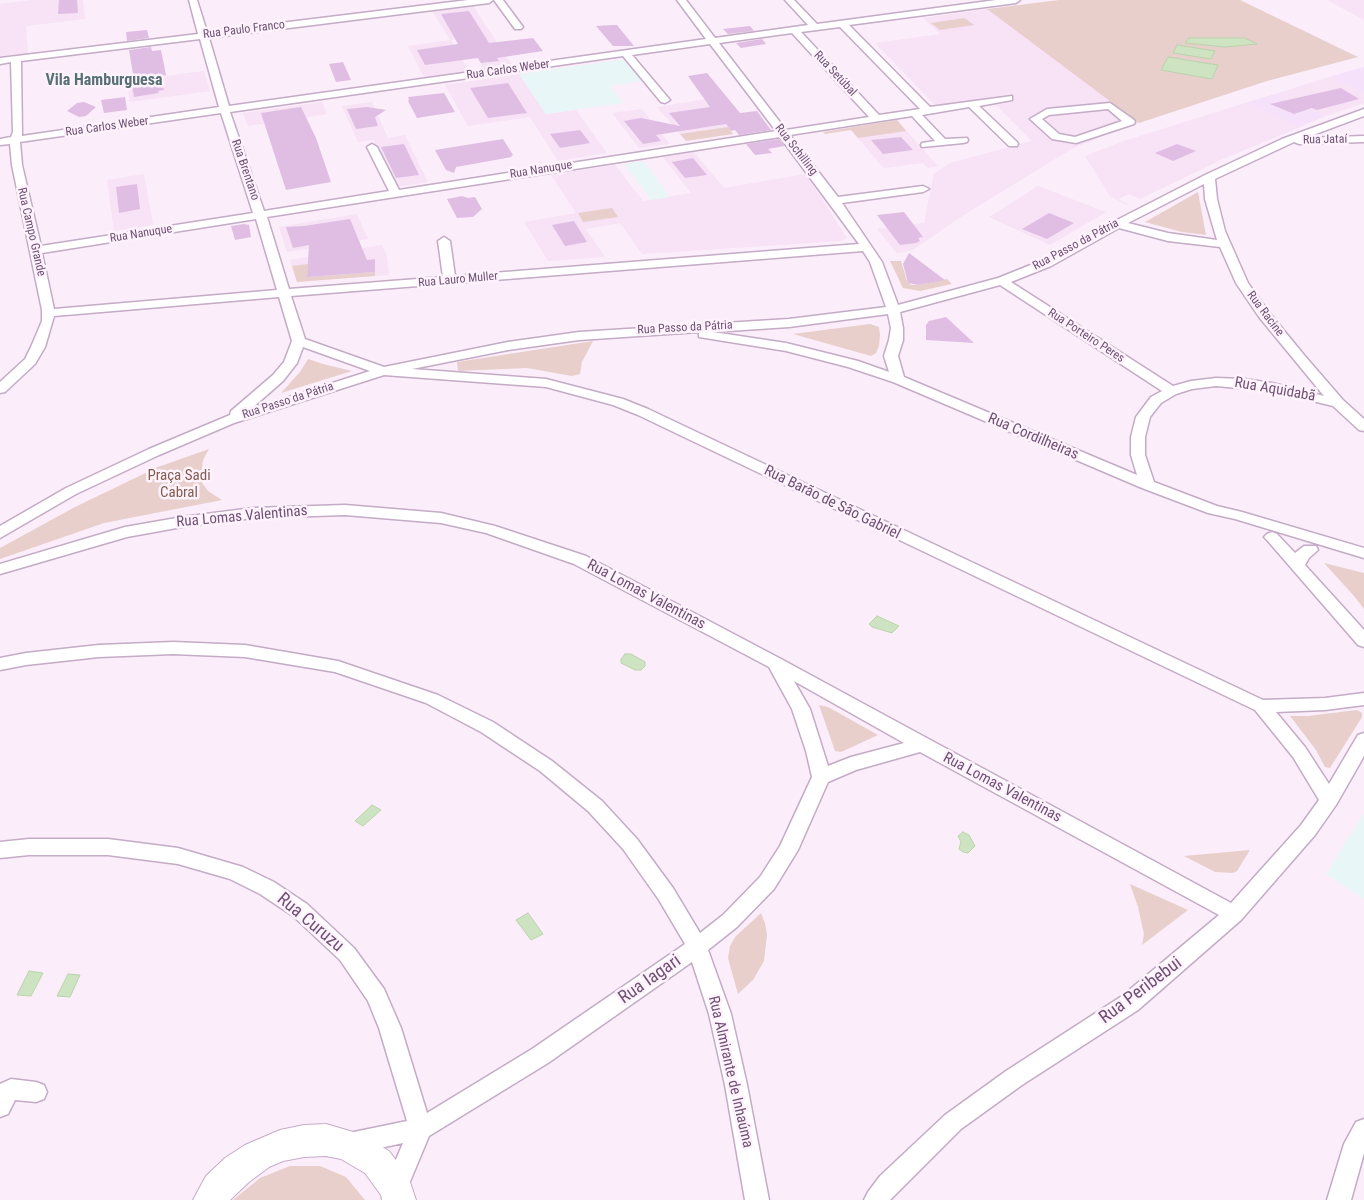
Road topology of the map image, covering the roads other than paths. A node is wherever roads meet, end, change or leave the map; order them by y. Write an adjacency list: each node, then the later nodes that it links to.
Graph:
1 (193, 0): 13 (street, Rua Brentano)
2 (489, 0): 13 (street, Rua Paulo Franco)
3 (498, 0): 10 (street)
4 (681, 0): 14 (street, Rua Schilling)
5 (789, 0): 11 (street)
6 (930, 0): 8 (street)
7 (1016, 0): 8 (street, Rua Carlos Weber)
8 (944, 5): 9 (street, Rua Carlos Weber)
9 (842, 24): 11 (street, Rua Carlos Weber); 21 (street)
10 (518, 27)
11 (815, 27): 12 (street, Rua Carlos Weber)
12 (794, 30): 14 (street, Rua Carlos Weber); 26 (street, Rua Setúbal)
13 (204, 36): 16 (street, Rua Paulo Franco); 23 (street, Rua Brentano)
14 (713, 41): 15 (street, Rua Carlos Weber); 27 (street, Rua Schilling)
15 (626, 54): 19 (street); 23 (street, Rua Carlos Weber)
16 (16, 59): 17 (street, Rua Paulo Franco); 29 (street, Rua Campo Grande)
17 (0, 61)
18 (1008, 98): 20 (street, Rua Nanuque)
19 (665, 100)
20 (972, 104): 21 (street, Rua Nanuque); 34 (street)
21 (926, 110): 24 (street, Rua Nanuque)
22 (1060, 110): 22 (street)
23 (225, 111): 29 (street, Rua Carlos Weber); 41 (street, Rua Brentano)
24 (914, 112): 26 (street, Rua Nanuque); 33 (street)
25 (1364, 112): 31 (street, Rua Passo da Pátria)
26 (876, 118): 27 (street, Rua Nanuque)
27 (783, 132): 39 (street, Rua Nanuque); 40 (street, Rua Schilling)
28 (1364, 139): 31 (street, Rua Jataí)
29 (14, 140): 32 (street, Rua Carlos Weber); 46 (street, Rua Campo Grande)
30 (963, 140): 33 (street)
31 (1286, 141): 37 (street, Rua Passo da Pátria)
32 (0, 142)
33 (943, 143): 35 (street)
34 (1013, 144)
35 (926, 145)
36 (372, 147): 39 (street)
37 (1209, 177): 42 (street, Rua Passo da Pátria); 44 (street, Rua Racine)
38 (923, 189): 40 (street)
39 (395, 193): 41 (street, Rua Nanuque)
40 (836, 201): 45 (street, Rua Schilling)
41 (260, 215): 46 (street, Rua Nanuque); 49 (street, Rua Brentano)
42 (1117, 224): 44 (street); 48 (street, Rua Passo da Pátria)
43 (444, 241): 47 (street)
44 (1224, 244): 62 (street, Rua Racine)
45 (867, 247): 47 (street, Rua Lauro Muller); 50 (street, Rua Schilling)
46 (36, 250): 51 (street, Rua Campo Grande)
47 (450, 280): 49 (street, Rua Lauro Muller)
48 (1002, 281): 50 (street, Rua Passo da Pátria); 61 (street, Rua Porteiro Peres)
49 (284, 292): 51 (street, Rua Lauro Muller); 54 (street, Rua Brentano)
50 (893, 310): 52 (street, Rua Passo da Pátria); 56 (street)
51 (48, 314): 60 (street, Rua Campo Grande)
52 (789, 323): 53 (street, Rua Passo da Pátria); 55 (street)
53 (669, 329): 55 (street, Rua Cordilheiras); 58 (street, Rua Passo da Pátria)
54 (299, 341): 58 (street); 63 (street)
55 (786, 347): 57 (street, Rua Cordilheiras)
56 (891, 356): 57 (street, Rua Cordilheiras); 59 (street)
57 (853, 364): 59 (street, Rua Cordilheiras)
58 (383, 371): 63 (street, Rua Passo da Pátria); 78 (street, Rua Barão de São Gabriel)
59 (898, 379): 65 (street, Rua Cordilheiras)
60 (0, 389)
61 (1171, 391): 62 (street, Rua Aquidabã); 65 (street, Rua Aquidabã)
62 (1338, 403): 64 (street, Rua Racine)
63 (229, 420): 67 (street, Rua Passo da Pátria)
64 (1364, 427)
65 (1147, 485): 66 (street, Rua Cordilheiras)
66 (1213, 510): 68 (street, Rua Cordilheiras); 70 (street, Rua Cordilheiras)
67 (0, 533)
68 (1272, 537): 69 (street, Rua Cordilheiras); 71 (street, Rua Cordilheiras)
69 (1310, 550): 71 (street); 72 (street, Rua Cordilheiras)
70 (1364, 553)
71 (1298, 564): 74 (street, Rua Cordilheiras)
72 (1364, 564)
73 (0, 569): 75 (street, Rua Lomas Valentinas)
74 (1364, 641)
75 (775, 663): 80 (street, Rua Lomas Valentinas); 81 (street)
76 (0, 664): 85 (street, Rua Almirante de Inhaúma)
77 (1364, 699): 78 (street, Rua Barão de São Gabriel)
78 (1261, 706): 82 (street, Rua Barão de São Gabriel)
79 (1364, 740): 82 (street, Rua Peribebui)
80 (922, 745): 81 (street); 84 (street, Rua Lomas Valentinas)
81 (821, 777): 85 (street, Rua Iagari)
82 (1329, 800): 84 (street, Rua Peribebui)
83 (0, 850): 88 (street, Rua Curuzu)
84 (1234, 914): 94 (street, Rua Peribebui)
85 (697, 947): 88 (street, Rua Iagari); 93 (street, Rua Almirante de Inhaúma)
86 (36, 1092): 87 (street)
87 (0, 1107)
88 (421, 1129): 90 (street, Rua Iagari); 91 (street)
89 (1364, 1130): 95 (street)
90 (348, 1145): 91 (main road); 92 (main road)
91 (398, 1194)
92 (210, 1200)
93 (757, 1200)
94 (876, 1200)
95 (1339, 1200)

